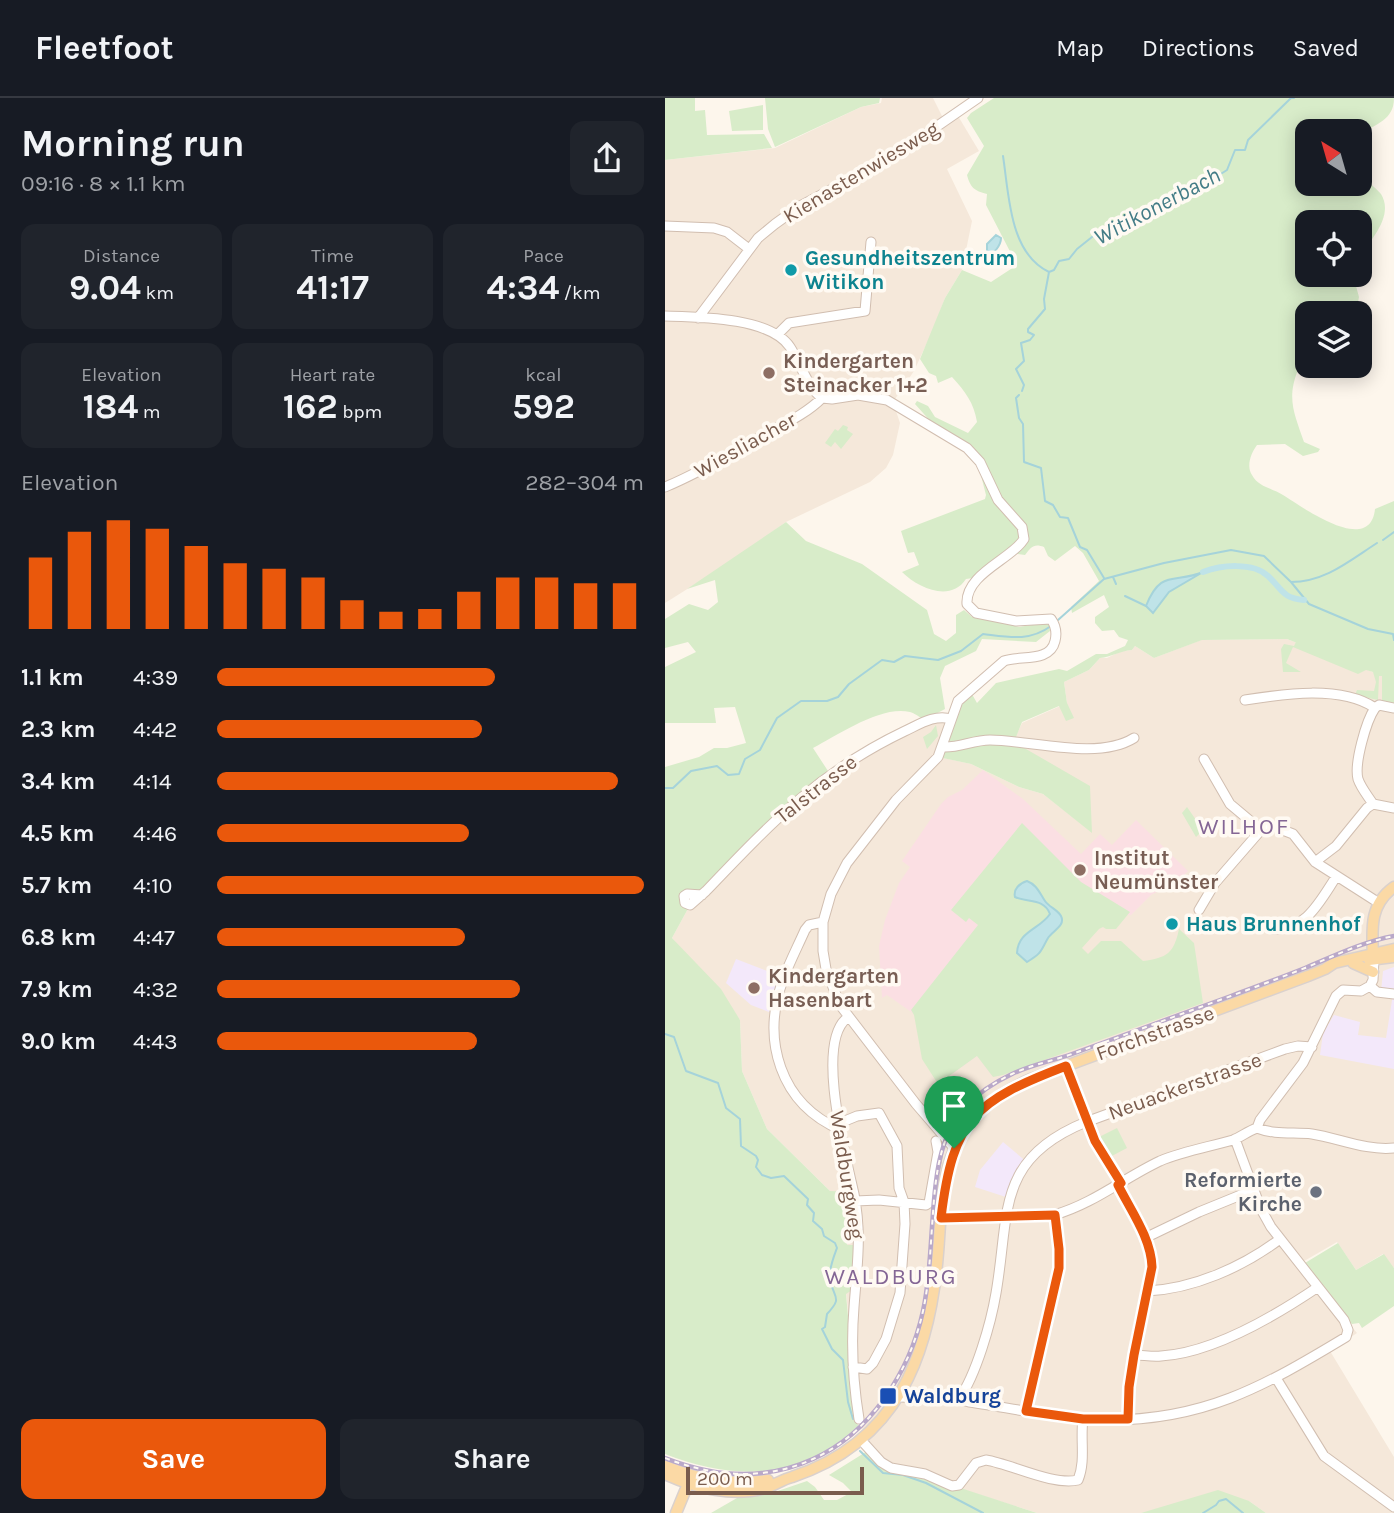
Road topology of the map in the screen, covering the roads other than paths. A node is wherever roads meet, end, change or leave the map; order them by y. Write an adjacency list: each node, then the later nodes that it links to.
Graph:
1 (978, 98): 4 (street, Kienastenwiesweg)
2 (665, 226): 4 (street)
3 (871, 242): 7 (street)
4 (749, 249): 6 (street, Kienastenwiesweg)
5 (665, 316): 6 (street)
6 (698, 318): 7 (street)
7 (778, 334): 8 (street)
8 (822, 398): 9 (street, Wiesliacher); 13 (street)
9 (665, 487)
10 (1245, 700): 11 (street)
11 (1375, 708): 12 (street); 17 (street)
12 (1394, 708)
13 (951, 719): 15 (street); 23 (street, Talstrasse)
14 (1134, 738): 15 (street)
15 (943, 747): 26 (street)
16 (1204, 759): 19 (street)
17 (1373, 804): 18 (street); 20 (street)
18 (1394, 808)
19 (1261, 830): 20 (street); 25 (street)
20 (1315, 862): 21 (street)
21 (1336, 877): 24 (street); 27 (street)
22 (1394, 887): 24 (main road)
23 (702, 895)
24 (1379, 902): 29 (main road)
25 (1199, 910)
26 (823, 922): 36 (street); 40 (street)
27 (1273, 929)
28 (1394, 949): 29 (main road, Forchstrasse)
29 (1373, 956): 30 (main road, Forchstrasse); 31 (main road, Forchstrasse); 32 (main road, Forchstrasse); 33 (street)
30 (1394, 957)
31 (1353, 963): 32 (main road, Forchstrasse); 33 (main road)
32 (1325, 969): 38 (main road, Forchstrasse)
33 (1373, 972): 34 (street)
34 (1370, 986): 35 (street); 37 (street)
35 (1394, 994)
36 (848, 1018): 40 (street, Waldburgweg); 44 (street)
37 (1312, 1047): 39 (street, Neuackerstrasse); 41 (street)
38 (1066, 1066): 39 (street); 44 (main road, Forchstrasse)
39 (1086, 1122): 46 (street); 52 (street, Neuackerstrasse)
40 (840, 1127): 48 (street, Waldburgweg); 49 (street)
41 (1257, 1128): 42 (street); 45 (street)
42 (1235, 1139): 46 (street); 47 (street)
43 (936, 1141): 49 (street)
44 (954, 1148): 51 (main road, Forchstrasse)
45 (1392, 1151)
46 (1119, 1184): 50 (street); 53 (street)
47 (1253, 1190): 53 (street); 54 (street)
48 (855, 1201): 49 (street); 58 (street, Waldburgweg)
49 (904, 1202): 58 (street)
50 (1055, 1215): 52 (street); 62 (street)
51 (941, 1218): 52 (street); 60 (main road, Forchstrasse)
52 (1005, 1218): 61 (street, Neuackerstrasse)
53 (1145, 1238): 56 (street)
54 (1280, 1239): 55 (street); 56 (street)
55 (1318, 1287): 57 (street); 59 (street)
56 (1147, 1291): 57 (street)
57 (1134, 1355): 65 (street)
58 (853, 1367): 63 (street, Waldburgweg)
59 (1276, 1378): 65 (street); 70 (street)
60 (899, 1397): 61 (street); 66 (main road, Forchstrasse)
61 (958, 1399): 62 (street)
62 (1026, 1411): 64 (street)
63 (859, 1419)
64 (1083, 1419): 65 (street); 66 (street)
65 (1128, 1419)
66 (860, 1440): 69 (main road, Forchstrasse)
67 (665, 1466): 69 (main road, Forchstrasse)
68 (665, 1474): 69 (main road, Forchstrasse)
69 (690, 1480): 71 (main road)
70 (1394, 1507)
71 (676, 1513)

